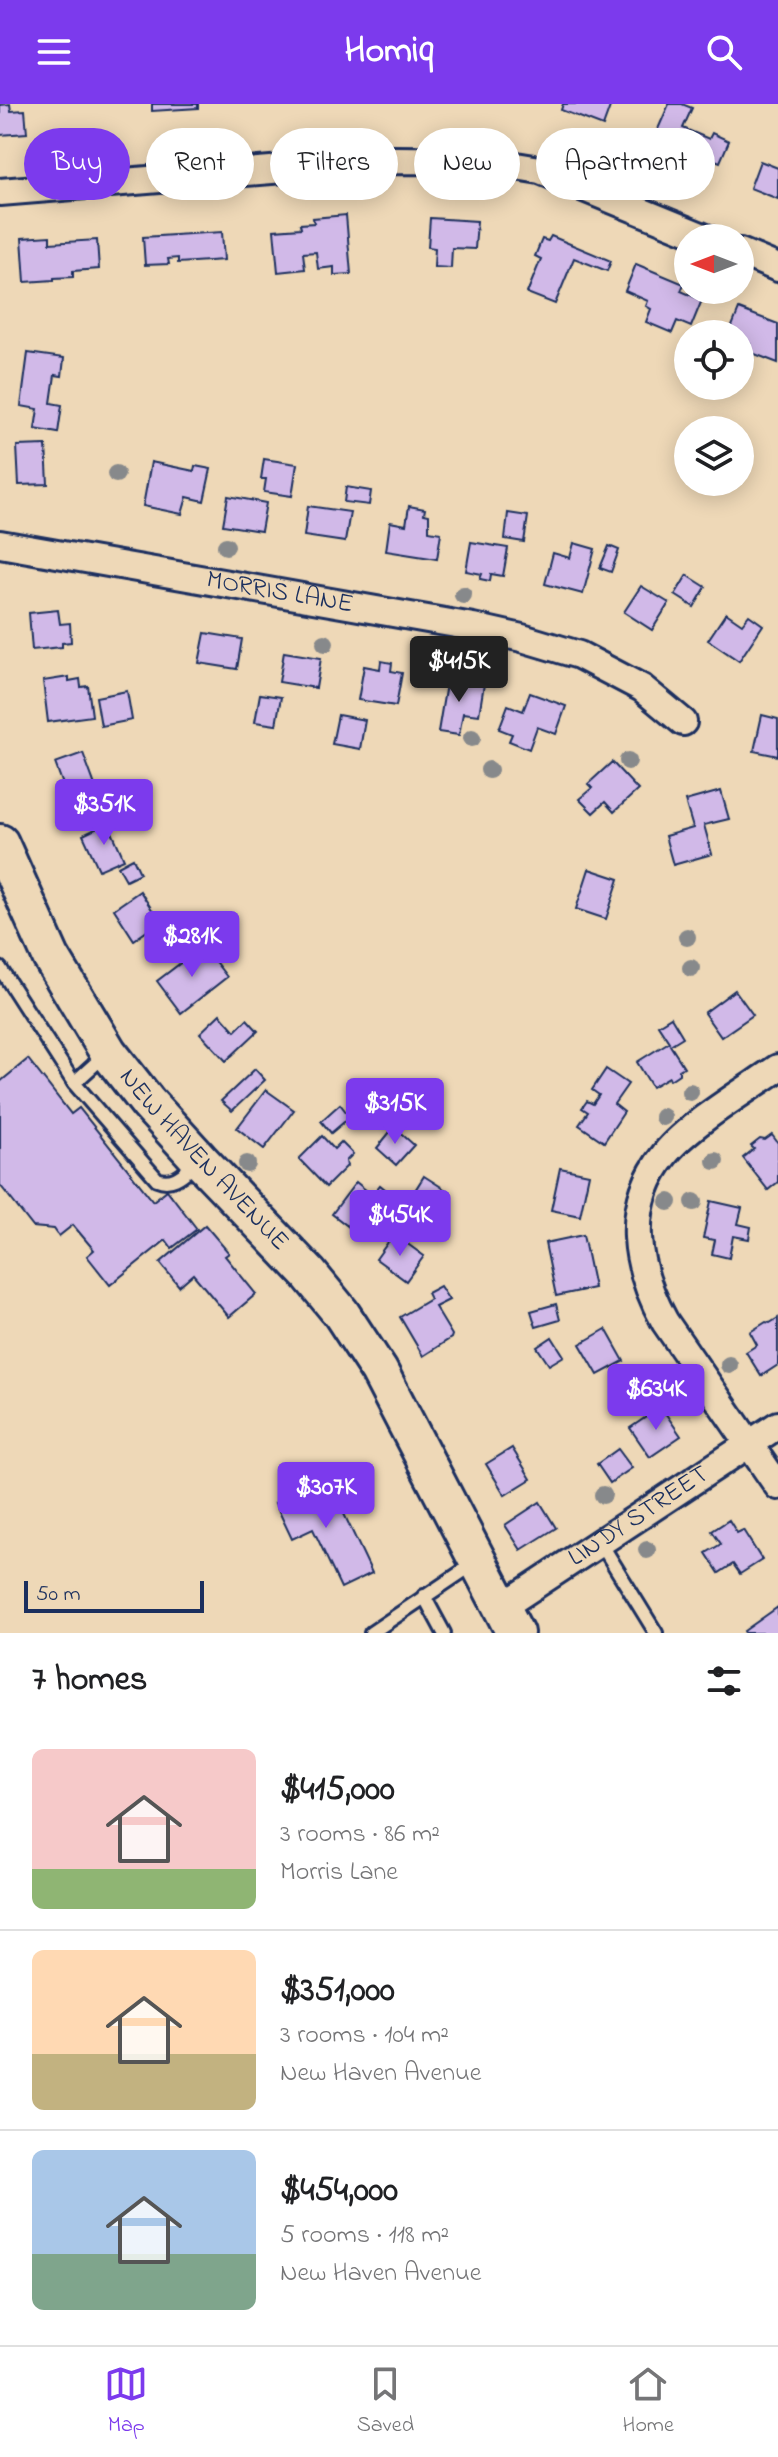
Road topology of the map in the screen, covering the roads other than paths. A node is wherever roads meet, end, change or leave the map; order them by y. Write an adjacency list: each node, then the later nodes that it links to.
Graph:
1 (0, 192): 2 (street)
2 (674, 225)
3 (754, 258): 4 (street)
4 (778, 268)
5 (0, 544): 6 (street, MORRIS LANE)
6 (683, 722)
7 (2, 857): 9 (main road, NEW HAVEN AVENUE)
8 (0, 968): 11 (lane)
9 (108, 1052): 11 (lane); 12 (main road, NEW HAVEN AVENUE)
10 (778, 1068): 14 (street)
11 (74, 1083): 12 (lane)
12 (200, 1160): 17 (main road, NEW HAVEN AVENUE)
13 (778, 1425): 14 (street, LINDY STREET)
14 (749, 1444): 15 (street); 16 (street, LINDY STREET)
15 (778, 1486)
16 (600, 1542): 19 (street, LINDY STREET); 22 (lane)
17 (478, 1561): 18 (lane); 19 (main road, NEW HAVEN AVENUE)
18 (424, 1596): 20 (lane); 21 (lane)
19 (508, 1620)
20 (371, 1632)
21 (444, 1633)
22 (656, 1633)

